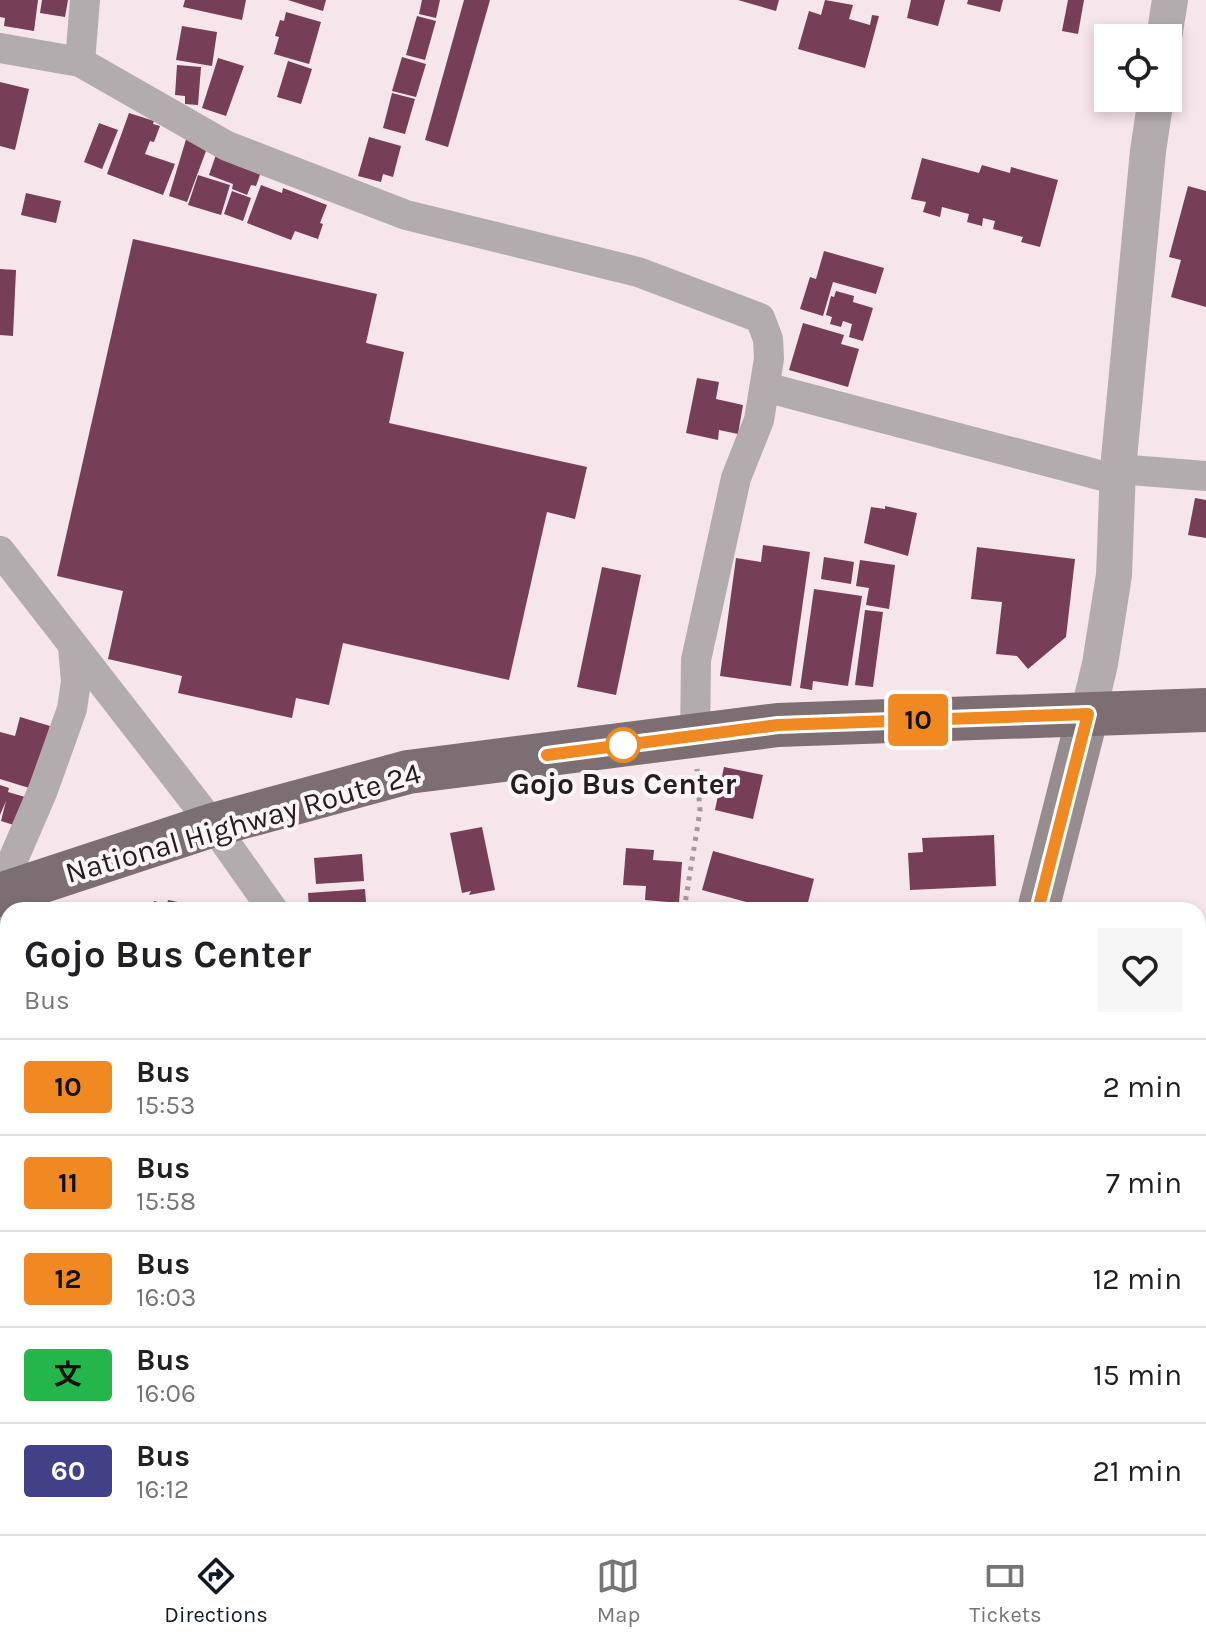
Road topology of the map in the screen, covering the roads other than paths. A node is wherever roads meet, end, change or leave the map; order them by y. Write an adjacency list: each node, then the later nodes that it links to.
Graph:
1 (85, 0): 5 (street)
2 (1170, 0): 3 (street)
3 (1166, 24)
4 (0, 48): 5 (street)
5 (80, 62): 7 (street)
6 (1154, 112): 8 (street)
7 (765, 387): 8 (street); 14 (street)
8 (1118, 474): 9 (street); 13 (street)
9 (1206, 476)
10 (0, 551): 11 (street)
11 (73, 646): 15 (street); 16 (street)
12 (1206, 710): 13 (highway, National Highway Route 24)
13 (1088, 714): 14 (highway, National Highway Route 24); 18 (main road)
14 (695, 736): 15 (highway, National Highway Route 24)
15 (213, 825): 16 (highway, National Highway Route 24); 17 (street)
16 (0, 892)
17 (267, 902)
18 (1040, 902)

